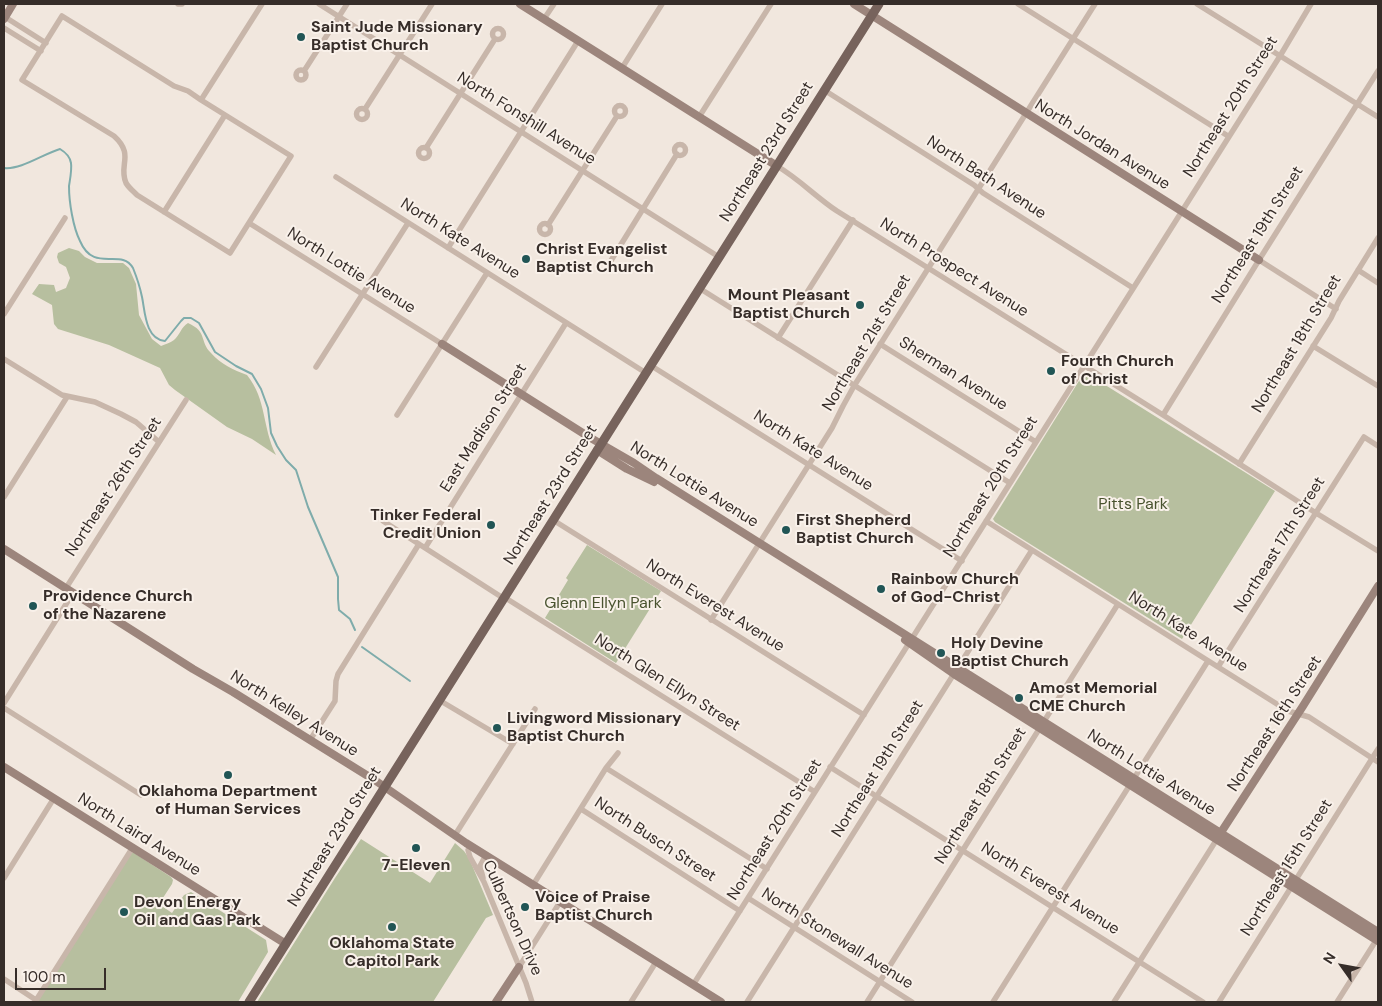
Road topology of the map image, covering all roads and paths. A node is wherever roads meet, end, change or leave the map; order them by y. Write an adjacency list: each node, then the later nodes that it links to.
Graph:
1 (13, 4): 20 (street)
2 (178, 4): 3 (street)
3 (182, 4)
4 (262, 4): 35 (street)
5 (318, 4): 19 (street, North Fonshill Avenue)
6 (347, 4): 19 (street)
7 (432, 4): 28 (street)
8 (520, 4): 21 (street, North Prospect Avenue)
9 (554, 4): 21 (street)
10 (662, 4): 30 (street)
11 (771, 4): 41 (street)
12 (854, 4): 18 (street, North Jordan Avenue)
13 (879, 4): 18 (main road, Northeast 23rd Street)
14 (1018, 4): 24 (street)
15 (1096, 4): 24 (street, Northeast 21st Street)
16 (1197, 4): 29 (street)
17 (1311, 4): 29 (street, Northeast 20th Street)
18 (872, 15): 33 (main road, Northeast 23rd Street); 38 (street, North Jordan Avenue)
19 (339, 16): 28 (street, North Fonshill Avenue); 31 (street)
20 (4, 18): 26 (street)
21 (544, 19): 25 (street, North Prospect Avenue)
22 (4, 28): 27 (street)
23 (495, 39): 34 (street)
24 (1073, 39): 38 (street, Northeast 21st Street); 44 (street)
25 (578, 41): 30 (street, North Prospect Avenue); 43 (street)
26 (46, 43): 27 (street); 35 (street)
27 (41, 51): 53 (street)
28 (400, 55): 34 (street, North Fonshill Avenue); 37 (street)
29 (1280, 56): 36 (street); 44 (street, Northeast 20th Street)
30 (622, 68): 41 (street, North Prospect Avenue)
31 (304, 71)
32 (1378, 71): 36 (street, Northeast 19th Street)
33 (824, 90): 47 (main road, Northeast 23rd Street); 50 (street, North Bath Avenue)
34 (461, 94): 43 (street, North Fonshill Avenue); 45 (street)
35 (201, 100): 39 (street)
36 (1357, 104): 42 (street); 62 (street, Northeast 19th Street)
37 (365, 110)
38 (1026, 113): 50 (street, Northeast 21st Street); 52 (street, North Jordan Avenue)
39 (225, 115): 53 (street); 57 (street)
40 (617, 116): 48 (street)
41 (699, 117): 47 (street, North Prospect Avenue)
42 (1378, 117)
43 (522, 132): 48 (street, North Fonshill Avenue); 60 (street)
44 (1228, 136): 52 (street, Northeast 20th Street)
45 (426, 148)
46 (677, 154): 51 (street)
47 (777, 166): 55 (street, North Prospect Avenue); 61 (main road, Northeast 23rd Street)
48 (582, 170): 51 (street, North Fonshill Avenue); 58 (street)
49 (336, 177): 56 (street, North Kate Avenue)
50 (979, 189): 64 (street, Northeast 21st Street); 69 (street, North Bath Avenue)
51 (644, 209): 61 (street, North Fonshill Avenue); 63 (street)
52 (1181, 211): 62 (street, North Jordan Avenue); 69 (street, Northeast 20th Street)
53 (164, 212): 57 (street)
54 (65, 218): 72 (street)
55 (853, 220): 64 (street, North Prospect Avenue); 74 (street)
56 (408, 223): 60 (street, North Kate Avenue); 70 (street)
57 (249, 224): 70 (street, North Lottie Avenue)
58 (548, 225)
59 (1378, 238): 65 (street, Northeast 18th Street)
60 (448, 248): 66 (street, North Kate Avenue)
61 (720, 257): 68 (main road, Northeast 23rd Street)
62 (1258, 260): 71 (street, North Jordan Avenue); 88 (street, Northeast 19th Street)
63 (607, 267)
64 (929, 268): 76 (street, Northeast 21st Street); 79 (street, North Prospect Avenue)
65 (1358, 270): 67 (street); 71 (street, Northeast 18th Street)
66 (487, 273): 73 (street, North Kate Avenue); 75 (street)
67 (1378, 283)
68 (699, 288): 74 (street); 81 (main road, Northeast 23rd Street)
69 (1133, 288): 79 (street, Northeast 20th Street)
70 (362, 294): 75 (street, North Lottie Avenue); 80 (street)
71 (1336, 309): 77 (street, Northeast 18th Street)
72 (4, 314)
73 (566, 323): 81 (street, North Kate Avenue); 84 (street, East Madison Street)
74 (778, 338): 82 (street)
75 (442, 344): 84 (street, North Lottie Avenue); 87 (street)
76 (880, 344): 82 (street, Northeast 21st Street); 90 (street, Sherman Avenue)
77 (1313, 346): 83 (street); 93 (street, Northeast 18th Street)
78 (4, 359): 85 (street)
79 (1084, 366): 88 (street, North Prospect Avenue); 90 (street, Northeast 20th Street)
80 (316, 367)
81 (648, 369): 92 (main road, Northeast 23rd Street); 94 (street, North Kate Avenue)
82 (854, 386): 94 (street, Northeast 21st Street); 95 (street)
83 (1378, 386)
84 (521, 395): 92 (street, North Lottie Avenue); 102 (street, East Madison Street)
85 (67, 397): 89 (street); 96 (street)
86 (186, 400): 89 (street, Northeast 26th Street)
87 (397, 415)
88 (1163, 415): 93 (street, North Prospect Avenue)
89 (159, 442): 108 (street, Northeast 26th Street)
90 (1036, 442): 95 (street, Northeast 20th Street)
91 (1378, 446): 97 (street, Northeast 17th Street)
92 (599, 447): 98 (main road, Northeast 23rd Street); 101 (street, North Lottie Avenue)
93 (1239, 464): 97 (street, North Prospect Avenue)
94 (809, 465): 101 (street, Northeast 21st Street); 106 (street, North Kate Avenue)
95 (1010, 483): 100 (street, Northeast 20th Street)
96 (4, 497)
97 (1316, 513): 105 (street, North Prospect Avenue); 114 (street, Northeast 17th Street)
98 (553, 520): 109 (main road, Northeast 23rd Street); 111 (street, North Everest Avenue)
99 (383, 521): 102 (street, North Glen Ellyn Street)
100 (986, 521): 104 (street, North Kate Avenue); 106 (street, Northeast 20th Street)
101 (758, 545): 111 (street, Northeast 21st Street); 112 (street, North Lottie Avenue)
102 (422, 546): 109 (street, North Glen Ellyn Street); 123 (street, East Madison Street)
103 (4, 549): 108 (street, North Kelley Avenue)
104 (1032, 550): 110 (street, North Kate Avenue); 115 (street, Northeast 19th Street)
105 (1378, 551)
106 (962, 560): 112 (street, Northeast 20th Street)
107 (1377, 590): 120 (street, Northeast 16th Street)
108 (69, 591): 117 (street, Northeast 26th Street); 123 (street, North Kelley Avenue)
109 (504, 598): 116 (main road, Northeast 23rd Street); 133 (street, North Glen Ellyn Street)
110 (1118, 604): 113 (street, North Kate Avenue); 122 (street, Northeast 18th Street)
111 (711, 620): 121 (street, North Everest Avenue)
112 (911, 641): 115 (street, North Lottie Avenue); 121 (street, Northeast 20th Street)
113 (1208, 661): 114 (street, North Kate Avenue); 131 (street)
114 (1218, 667): 120 (street, North Kate Avenue)
115 (956, 671): 122 (street, North Lottie Avenue); 135 (street, Northeast 19th Street)
116 (439, 700): 124 (street); 132 (main road, Northeast 23rd Street)
117 (4, 703)
118 (4, 708): 134 (street)
119 (535, 709): 124 (street)
120 (1298, 714): 127 (street, North Kate Avenue); 139 (street, Northeast 16th Street)
121 (864, 715): 129 (street, Northeast 20th Street)
122 (1042, 725): 131 (street, North Lottie Avenue); 142 (street, Northeast 18th Street)
123 (310, 740): 132 (street, North Kelley Avenue)
124 (513, 744): 138 (street)
125 (1378, 749): 127 (street, Northeast 15th Street)
126 (618, 754): 130 (street)
127 (1375, 760): 147 (street, Northeast 15th Street)
128 (4, 767): 136 (street, North Laird Avenue)
129 (830, 767): 133 (street, Northeast 20th Street); 135 (street, North Everest Avenue)
130 (606, 768): 137 (street); 144 (street, North Stonewall Avenue)
131 (1132, 782): 139 (street, North Lottie Avenue); 151 (street)
132 (384, 787): 138 (street, North Kelley Avenue); 155 (main road, Northeast 23rd Street)
133 (815, 792): 144 (street, Northeast 20th Street)
134 (141, 795)
135 (877, 797): 142 (street, North Everest Avenue); 153 (street, Northeast 19th Street)
136 (54, 798): 141 (street, North Laird Avenue); 145 (street)
137 (581, 809): 148 (street); 152 (street, North Busch Street)
138 (455, 835): 140 (street, North Kelley Avenue)
139 (1219, 836): 147 (street, North Lottie Avenue); 157 (street, Northeast 16th Street)
140 (471, 846): 143 (street, North Kelley Avenue); 146 (street, Culbertson Drive)
141 (133, 847): 155 (street, North Laird Avenue); 162 (street)
142 (962, 850): 151 (street, North Everest Avenue); 160 (street, Northeast 18th Street)
143 (486, 855): 146 (street); 148 (street, North Kelley Avenue)
144 (766, 869): 149 (street, Northeast 20th Street)
145 (4, 878)
146 (484, 882): 158 (street, Culbertson Drive)
147 (1294, 884): 154 (street, North Lottie Avenue); 174 (street, Northeast 15th Street)
148 (533, 885): 150 (street, North Kelley Avenue)
149 (748, 898): 152 (street, Northeast 20th Street); 153 (street, North Stonewall Avenue)
150 (560, 902): 156 (street, North Kelley Avenue); 158 (street)
151 (1053, 908): 157 (street, North Everest Avenue); 171 (street)
152 (740, 910): 161 (street, Northeast 20th Street)
153 (794, 929): 160 (street, North Stonewall Avenue); 168 (street, Northeast 19th Street)
154 (1378, 937): 175 (street)
155 (286, 944): 163 (main road, Northeast 23rd Street)
156 (656, 962): 161 (street, North Kelley Avenue); 166 (street)
157 (1140, 962): 172 (street, Northeast 16th Street); 173 (street, North Everest Avenue)
158 (518, 967): 164 (street); 165 (street, Culbertson Drive)
159 (4, 980): 162 (street)
160 (880, 982): 169 (street, Northeast 18th Street); 170 (street, North Stonewall Avenue)
161 (693, 985): 167 (street, North Kelley Avenue)
162 (35, 1001)
163 (249, 1002)
164 (496, 1002)
165 (532, 1002)
166 (631, 1002)
167 (721, 1002)
168 (748, 1002)
169 (867, 1002)
170 (912, 1002)
171 (993, 1002)
172 (1114, 1002)
173 (1203, 1002)
174 (1219, 1002)
175 (1337, 1002)

